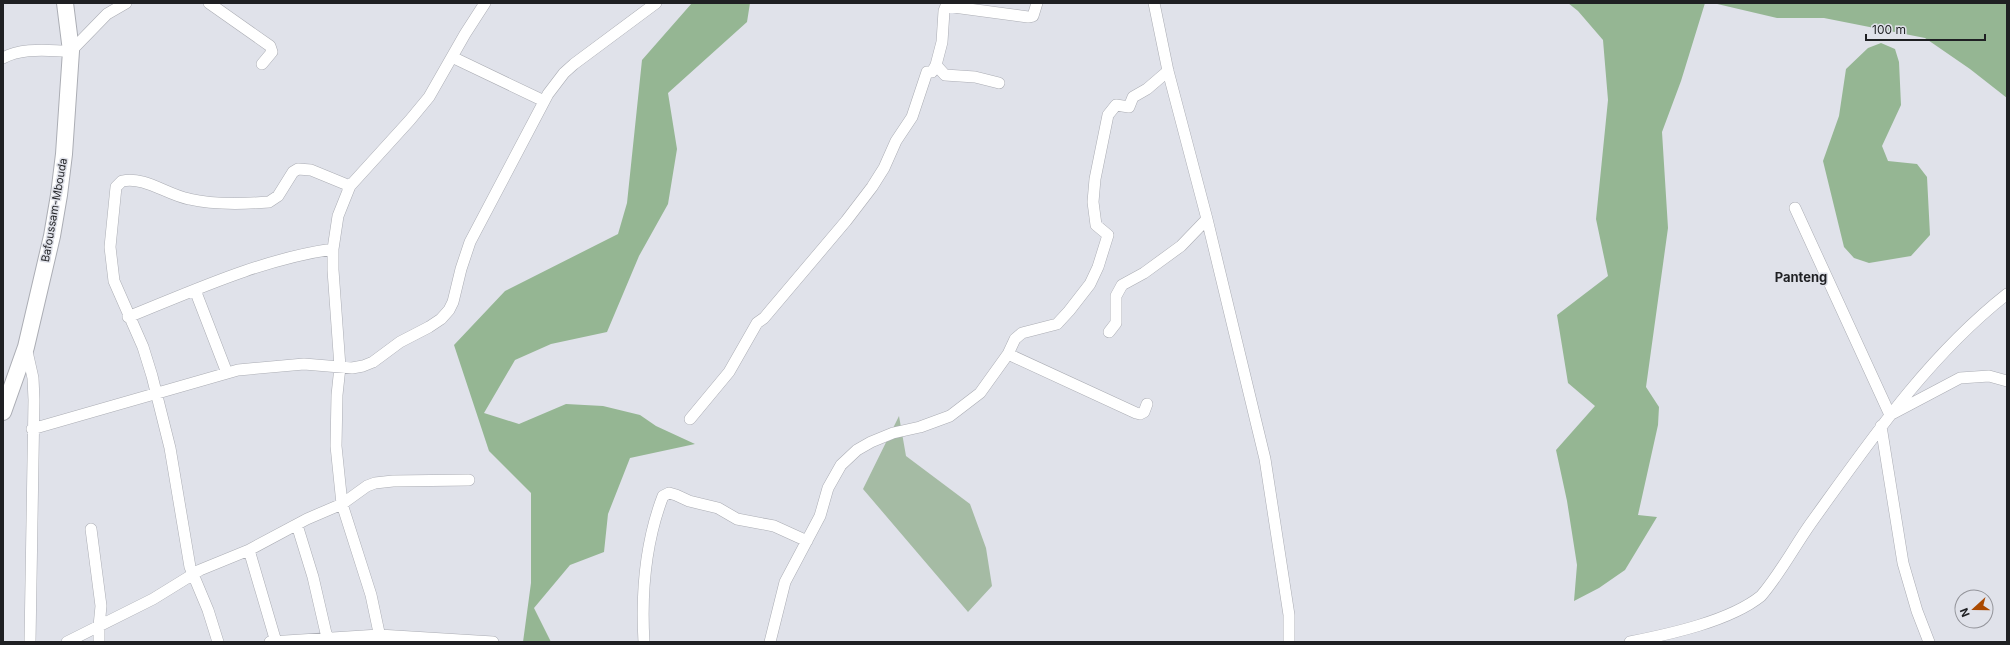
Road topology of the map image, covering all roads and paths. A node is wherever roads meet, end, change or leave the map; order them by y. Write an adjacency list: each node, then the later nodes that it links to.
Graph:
1 (65, 3): 11 (highway, Bafoussam-Mbouda)
2 (110, 3): 10 (street)
3 (126, 3): 10 (street)
4 (209, 3): 14 (street)
5 (485, 3): 12 (street)
6 (656, 3): 18 (street)
7 (1037, 3): 9 (street)
8 (1154, 3): 16 (street)
9 (946, 4): 15 (street)
10 (107, 14): 11 (street)
11 (71, 50): 13 (street); 27 (highway, Bafoussam-Mbouda)
12 (452, 57): 18 (street); 19 (street)
13 (3, 58)
14 (262, 64)
15 (936, 65): 17 (street); 36 (street)
16 (1168, 71): 21 (street); 28 (street)
17 (998, 83)
18 (544, 101): 29 (street)
19 (350, 186): 22 (street); 25 (street)
20 (1795, 208): 35 (street)
21 (1207, 219): 26 (street); 58 (street)
22 (333, 249): 23 (street); 29 (street)
23 (195, 290): 25 (street); 30 (street)
24 (2007, 294): 35 (street)
25 (128, 316): 32 (street)
26 (1108, 332)
27 (26, 347): 34 (highway, Bafoussam-Mbouda); 38 (street)
28 (1008, 354): 33 (street); 43 (street)
29 (340, 367): 30 (street); 40 (street)
30 (227, 373): 32 (street)
31 (2007, 381): 35 (street)
32 (156, 393): 38 (street); 45 (street)
33 (1147, 404)
34 (3, 412)
35 (1890, 415): 37 (street)
36 (690, 419)
37 (1881, 426): 59 (street); 60 (street)
38 (32, 429): 49 (street)
39 (469, 480): 40 (street)
40 (342, 504): 41 (street); 47 (street)
41 (297, 525): 44 (street); 48 (street)
42 (91, 529): 46 (street)
43 (807, 541): 56 (street); 57 (street)
44 (249, 550): 45 (street); 54 (street)
45 (194, 575): 46 (street); 52 (street)
46 (98, 626): 50 (street); 51 (street)
47 (380, 638): 48 (street); 55 (street)
48 (328, 640): 54 (street)
49 (30, 642)
50 (67, 642)
51 (99, 642)
52 (218, 642)
53 (270, 642): 54 (street)
54 (276, 642)
55 (492, 642)
56 (644, 642)
57 (770, 642)
58 (1289, 642)
59 (1630, 642)
60 (1929, 642)

